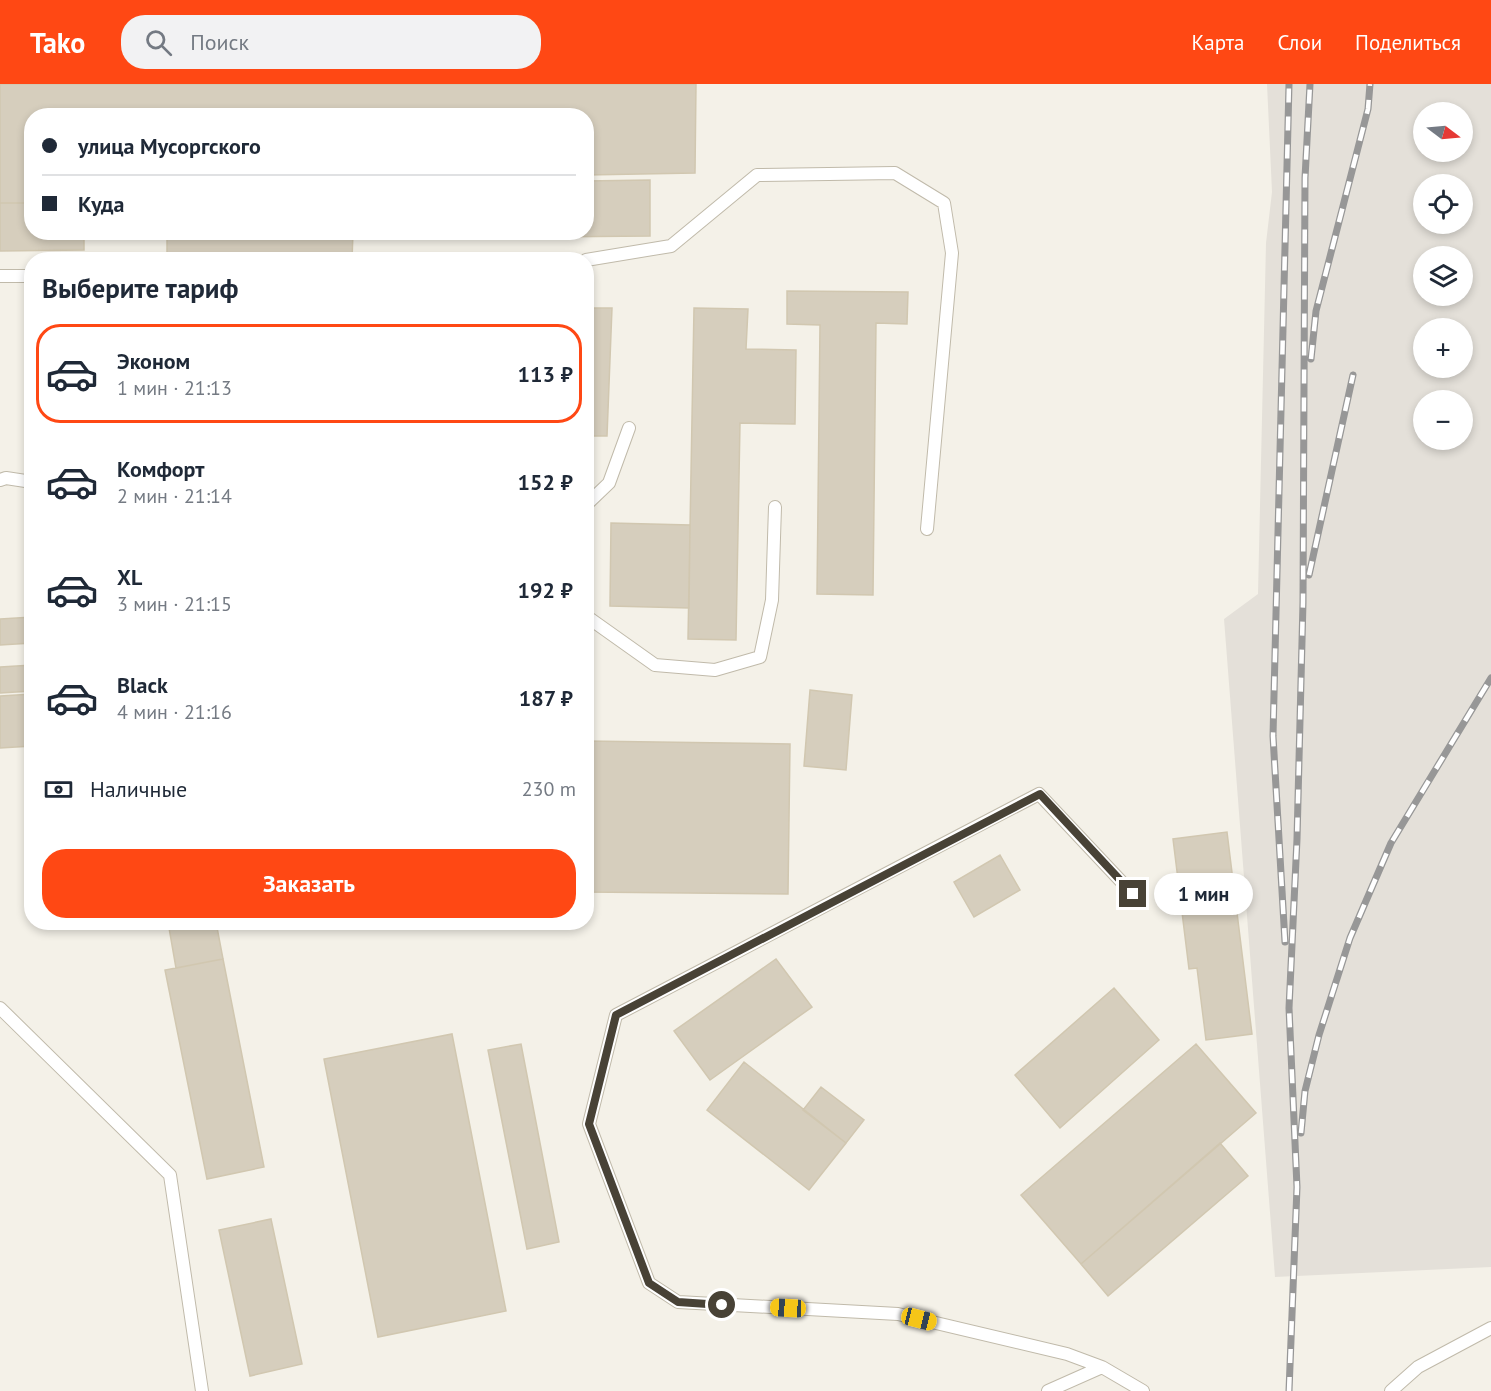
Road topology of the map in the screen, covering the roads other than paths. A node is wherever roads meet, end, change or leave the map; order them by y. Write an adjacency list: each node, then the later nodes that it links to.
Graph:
1 (594, 259): 9 (lane)
2 (0, 276): 3 (lane)
3 (24, 276)
4 (629, 428): 7 (lane)
5 (0, 480): 6 (lane)
6 (24, 481)
7 (594, 497)
8 (775, 507): 10 (lane)
9 (927, 529)
10 (594, 622)
11 (1133, 894): 14 (lane)
12 (0, 1008): 15 (lane)
13 (1491, 1328): 18 (lane)
14 (1102, 1367): 16 (lane); 17 (lane)
15 (202, 1391)
16 (1048, 1391)
17 (1143, 1391)
18 (1391, 1391)

